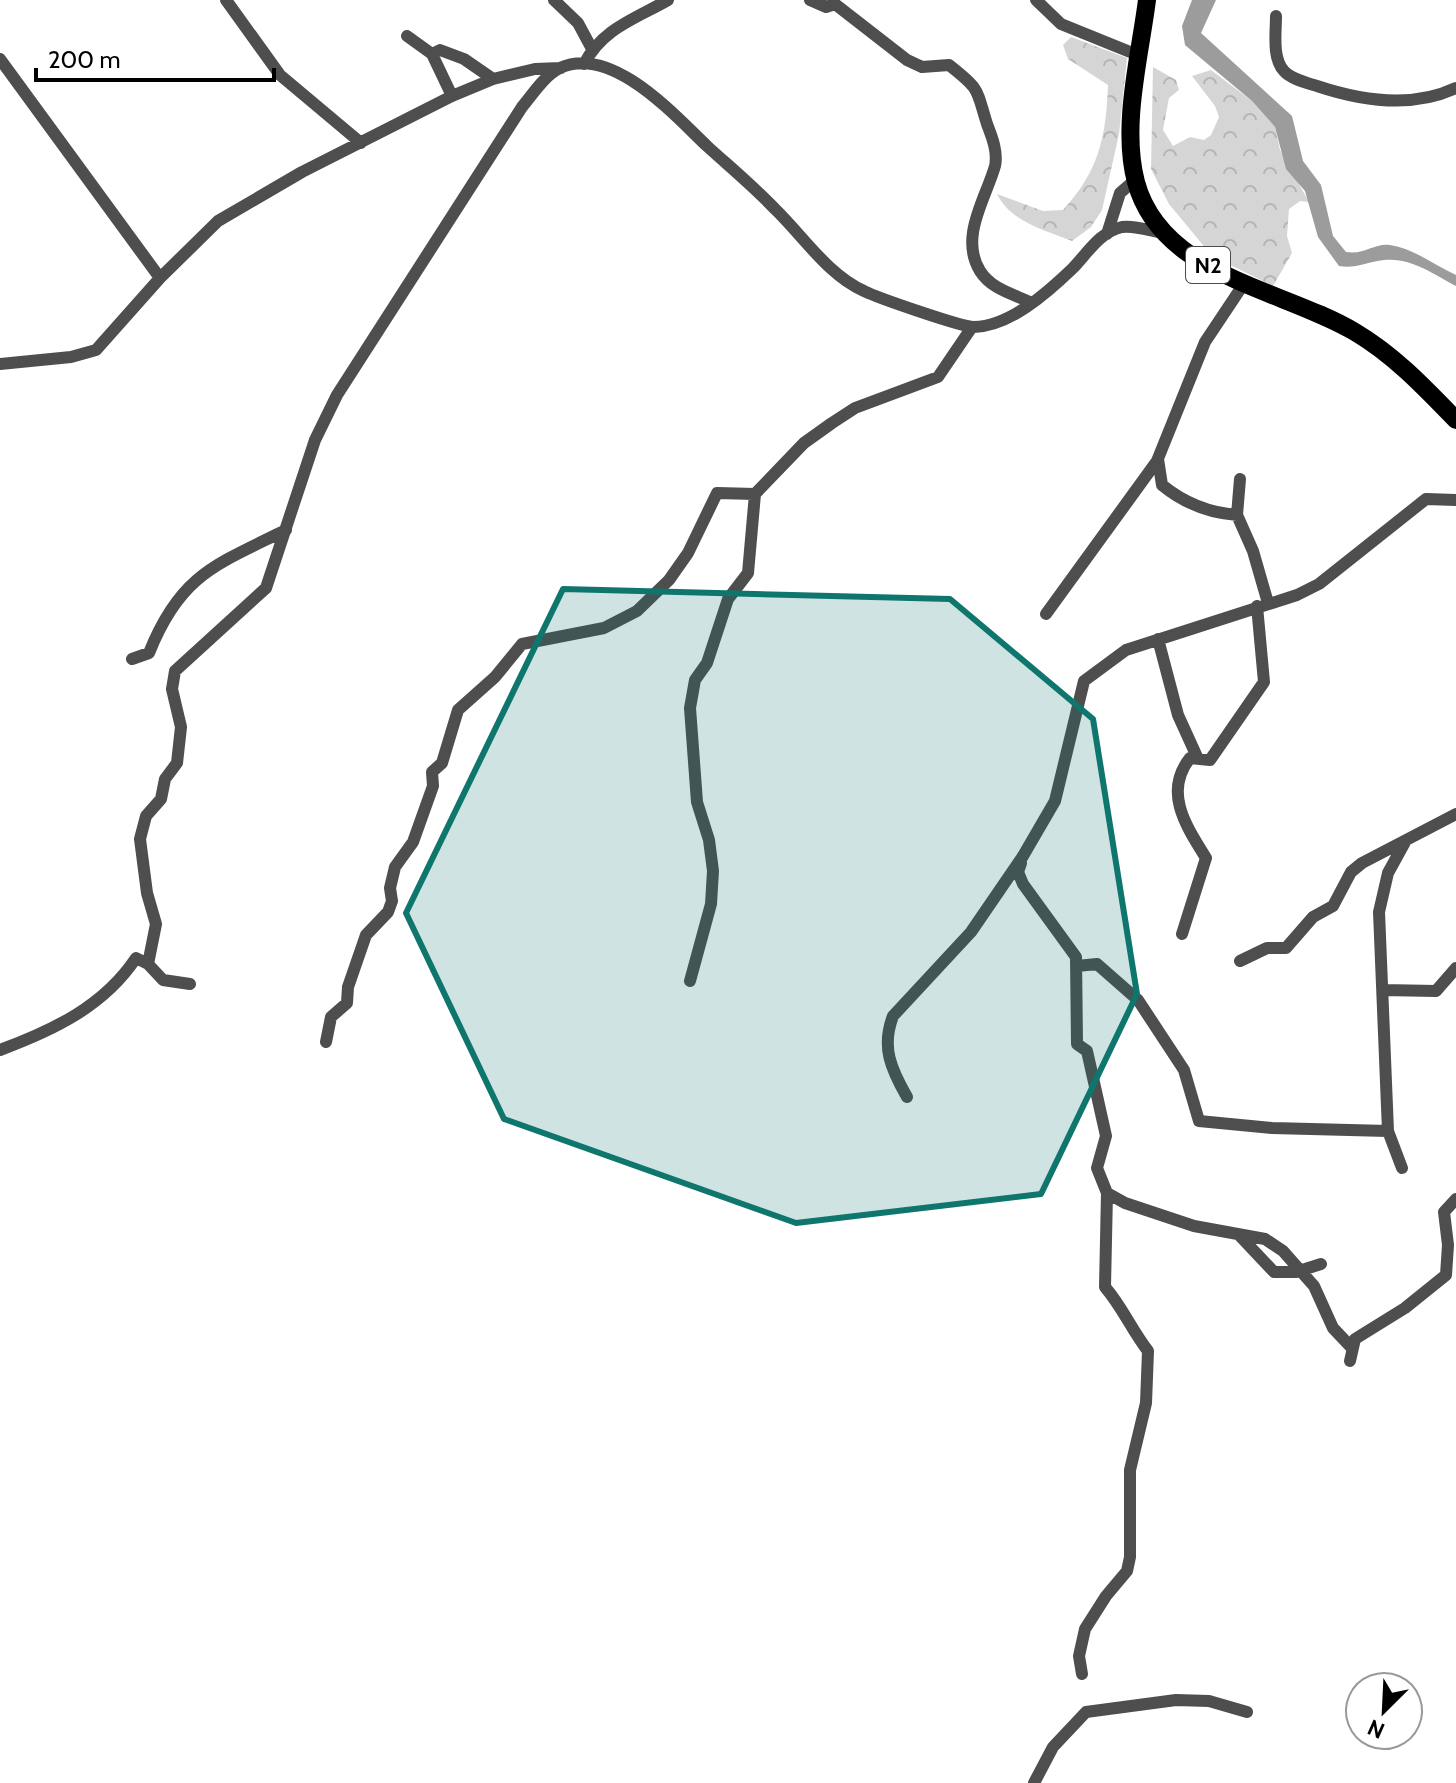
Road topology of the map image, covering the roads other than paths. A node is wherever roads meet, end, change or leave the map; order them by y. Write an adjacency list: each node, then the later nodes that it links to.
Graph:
1 (226, 0): 18 (street)
2 (554, 0): 9 (street)
3 (668, 0): 9 (street)
4 (810, 0): 24 (street)
5 (1036, 0): 11 (street)
6 (1147, 0): 11 (highway, N2)
7 (1276, 16): 16 (street)
8 (407, 36): 10 (street)
9 (592, 49): 13 (street)
10 (432, 54): 15 (street); 17 (street)
11 (1140, 56): 19 (highway, N2)
12 (0, 59): 22 (street)
13 (584, 64): 14 (street); 25 (street)
14 (561, 68): 15 (street); 33 (street)
15 (493, 79): 17 (street)
16 (1456, 88)
17 (452, 96): 18 (street)
18 (361, 143): 22 (street)
19 (1135, 180): 20 (highway, N2); 21 (street)
20 (1164, 233): 21 (street); 23 (highway, N2)
21 (1107, 234): 24 (street)
22 (160, 278): 26 (street)
23 (1245, 282): 27 (highway, N2); 28 (street)
24 (1032, 303): 25 (street)
25 (972, 327): 30 (street)
26 (0, 364)
27 (1456, 420)
28 (1158, 459): 32 (street); 35 (street)
29 (1240, 479): 32 (street)
30 (755, 494): 47 (street); 50 (street)
31 (1456, 500): 34 (street)
32 (1237, 515): 34 (street)
33 (286, 530): 37 (street); 44 (street)
34 (1262, 605): 36 (street); 38 (street)
35 (1046, 614)
36 (1158, 639): 38 (street); 41 (street)
37 (132, 659)
38 (1198, 759): 42 (street)
39 (1456, 814): 40 (street)
40 (1405, 842): 43 (street); 49 (street)
41 (1023, 856): 45 (street); 52 (street)
42 (1182, 934)
43 (1240, 961)
44 (148, 964): 48 (street); 51 (street)
45 (1077, 966): 53 (street); 55 (street)
46 (1456, 968): 49 (street)
47 (690, 981)
48 (190, 984)
49 (1383, 990): 53 (street)
50 (326, 1042)
51 (0, 1050)
52 (907, 1097)
53 (1388, 1131): 54 (street)
54 (1402, 1168)
55 (1107, 1193): 57 (street); 62 (street)
56 (1456, 1199): 60 (street)
57 (1239, 1235): 59 (street); 59 (street)
58 (1321, 1264): 59 (street)
59 (1301, 1271): 60 (street)
60 (1351, 1347): 61 (street)
61 (1350, 1361)
62 (1082, 1674)
63 (1247, 1712): 64 (street)
64 (1034, 1783)

